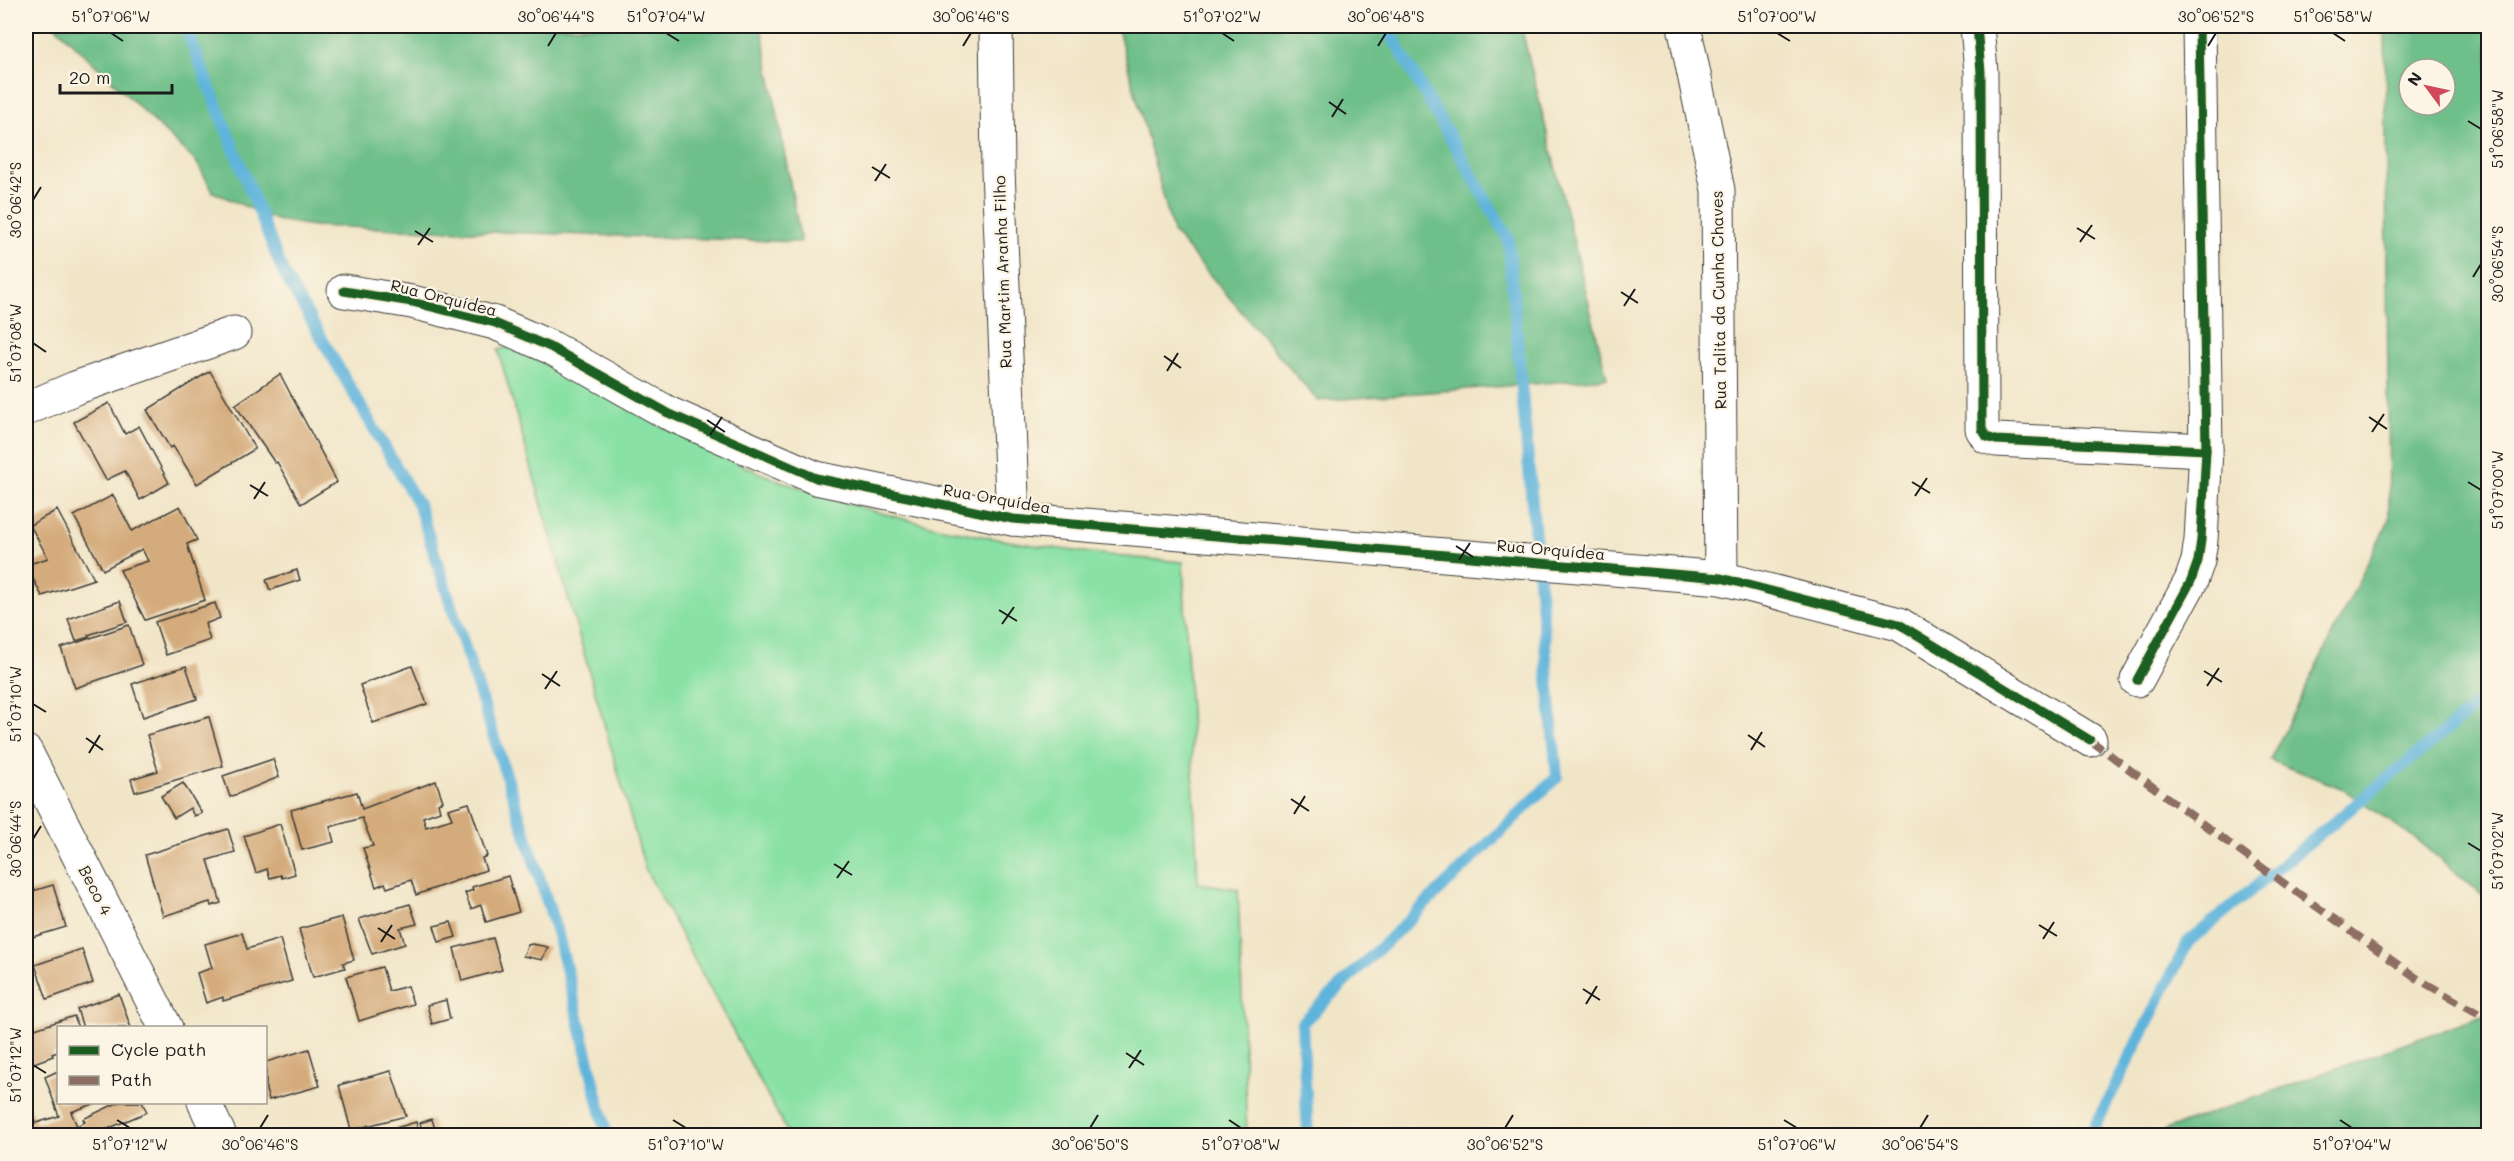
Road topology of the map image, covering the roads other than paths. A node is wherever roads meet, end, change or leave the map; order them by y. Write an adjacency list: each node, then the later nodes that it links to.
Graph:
1 (996, 26): 9 (street, Rua Martim Aranha Filho)
2 (1684, 26): 10 (street, Rua Talita da Cunha Chaves)
3 (1977, 26): 8 (street)
4 (2199, 26): 8 (street)
5 (344, 291): 9 (street, Rua Orquídea)
6 (234, 333): 7 (street)
7 (26, 409)
8 (2206, 450): 11 (street)
9 (1013, 519): 10 (street, Rua Orquídea)
10 (1721, 578): 12 (street, Rua Orquídea)
11 (2137, 680)
12 (2090, 740)
13 (26, 752): 14 (street, Beco 4)
14 (165, 1026)
15 (205, 1104): 16 (street)
16 (220, 1136)

